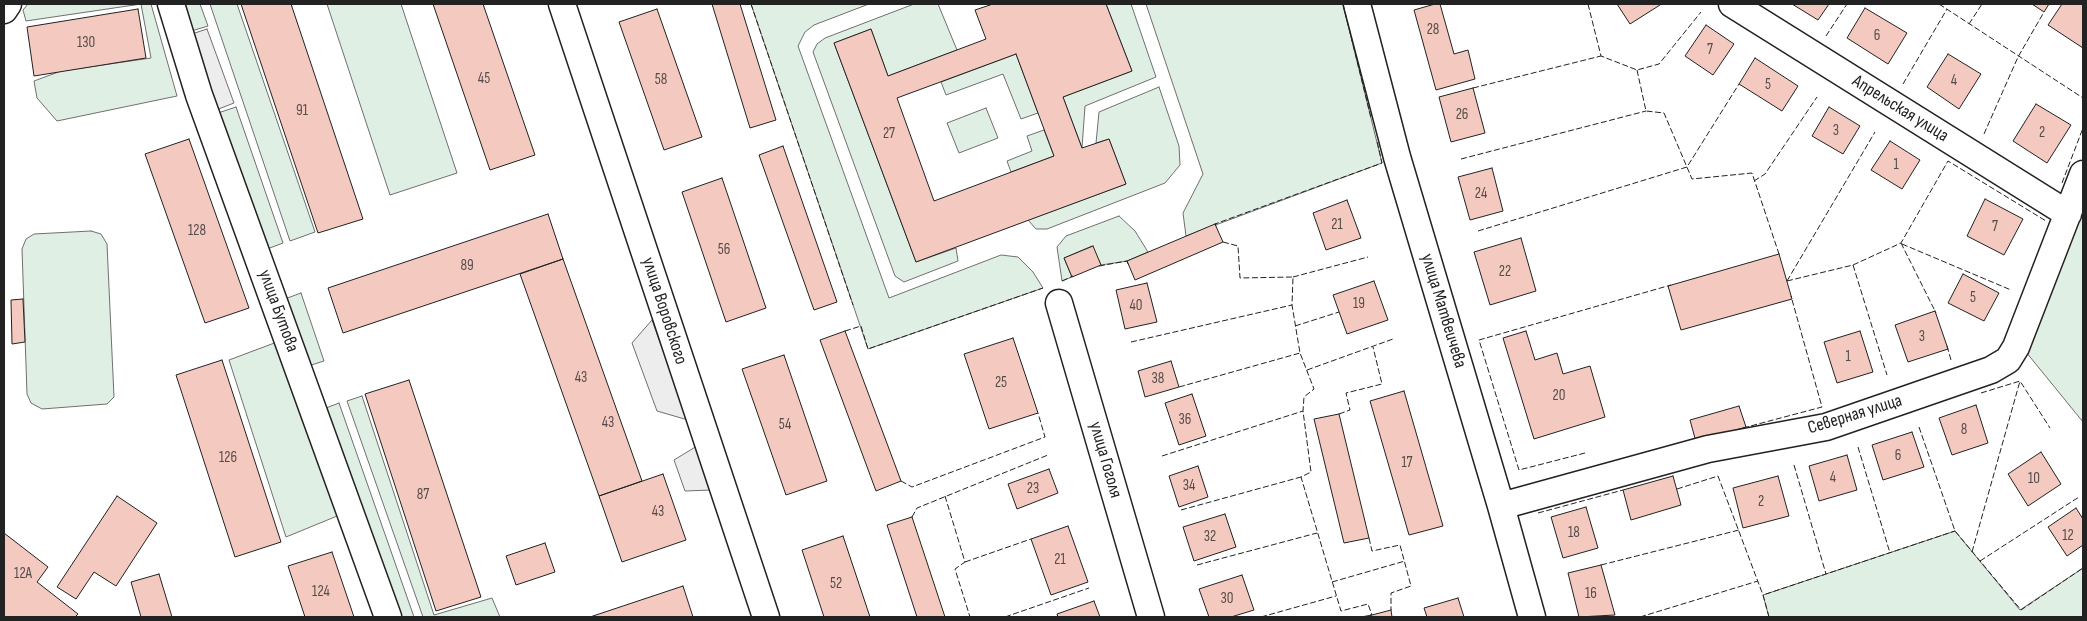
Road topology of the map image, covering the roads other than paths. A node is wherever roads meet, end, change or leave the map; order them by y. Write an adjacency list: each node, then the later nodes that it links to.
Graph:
1 (8, 4): 6 (street)
2 (171, 4): 11 (street, улица Бутова)
3 (562, 4): 12 (street, улица Воровского)
4 (1357, 4): 10 (street, улица Матвеичева)
5 (1732, 4): 8 (street, Апрельская улица)
6 (4, 10)
7 (2083, 174): 8 (street, Северная улица)
8 (2068, 214): 10 (street, Северная улица)
9 (1059, 303): 13 (street, улица Гоголя)
10 (1502, 506): 14 (street, улица Матвеичева)
11 (388, 617)
12 (766, 617)
13 (1151, 617)
14 (1532, 617)

